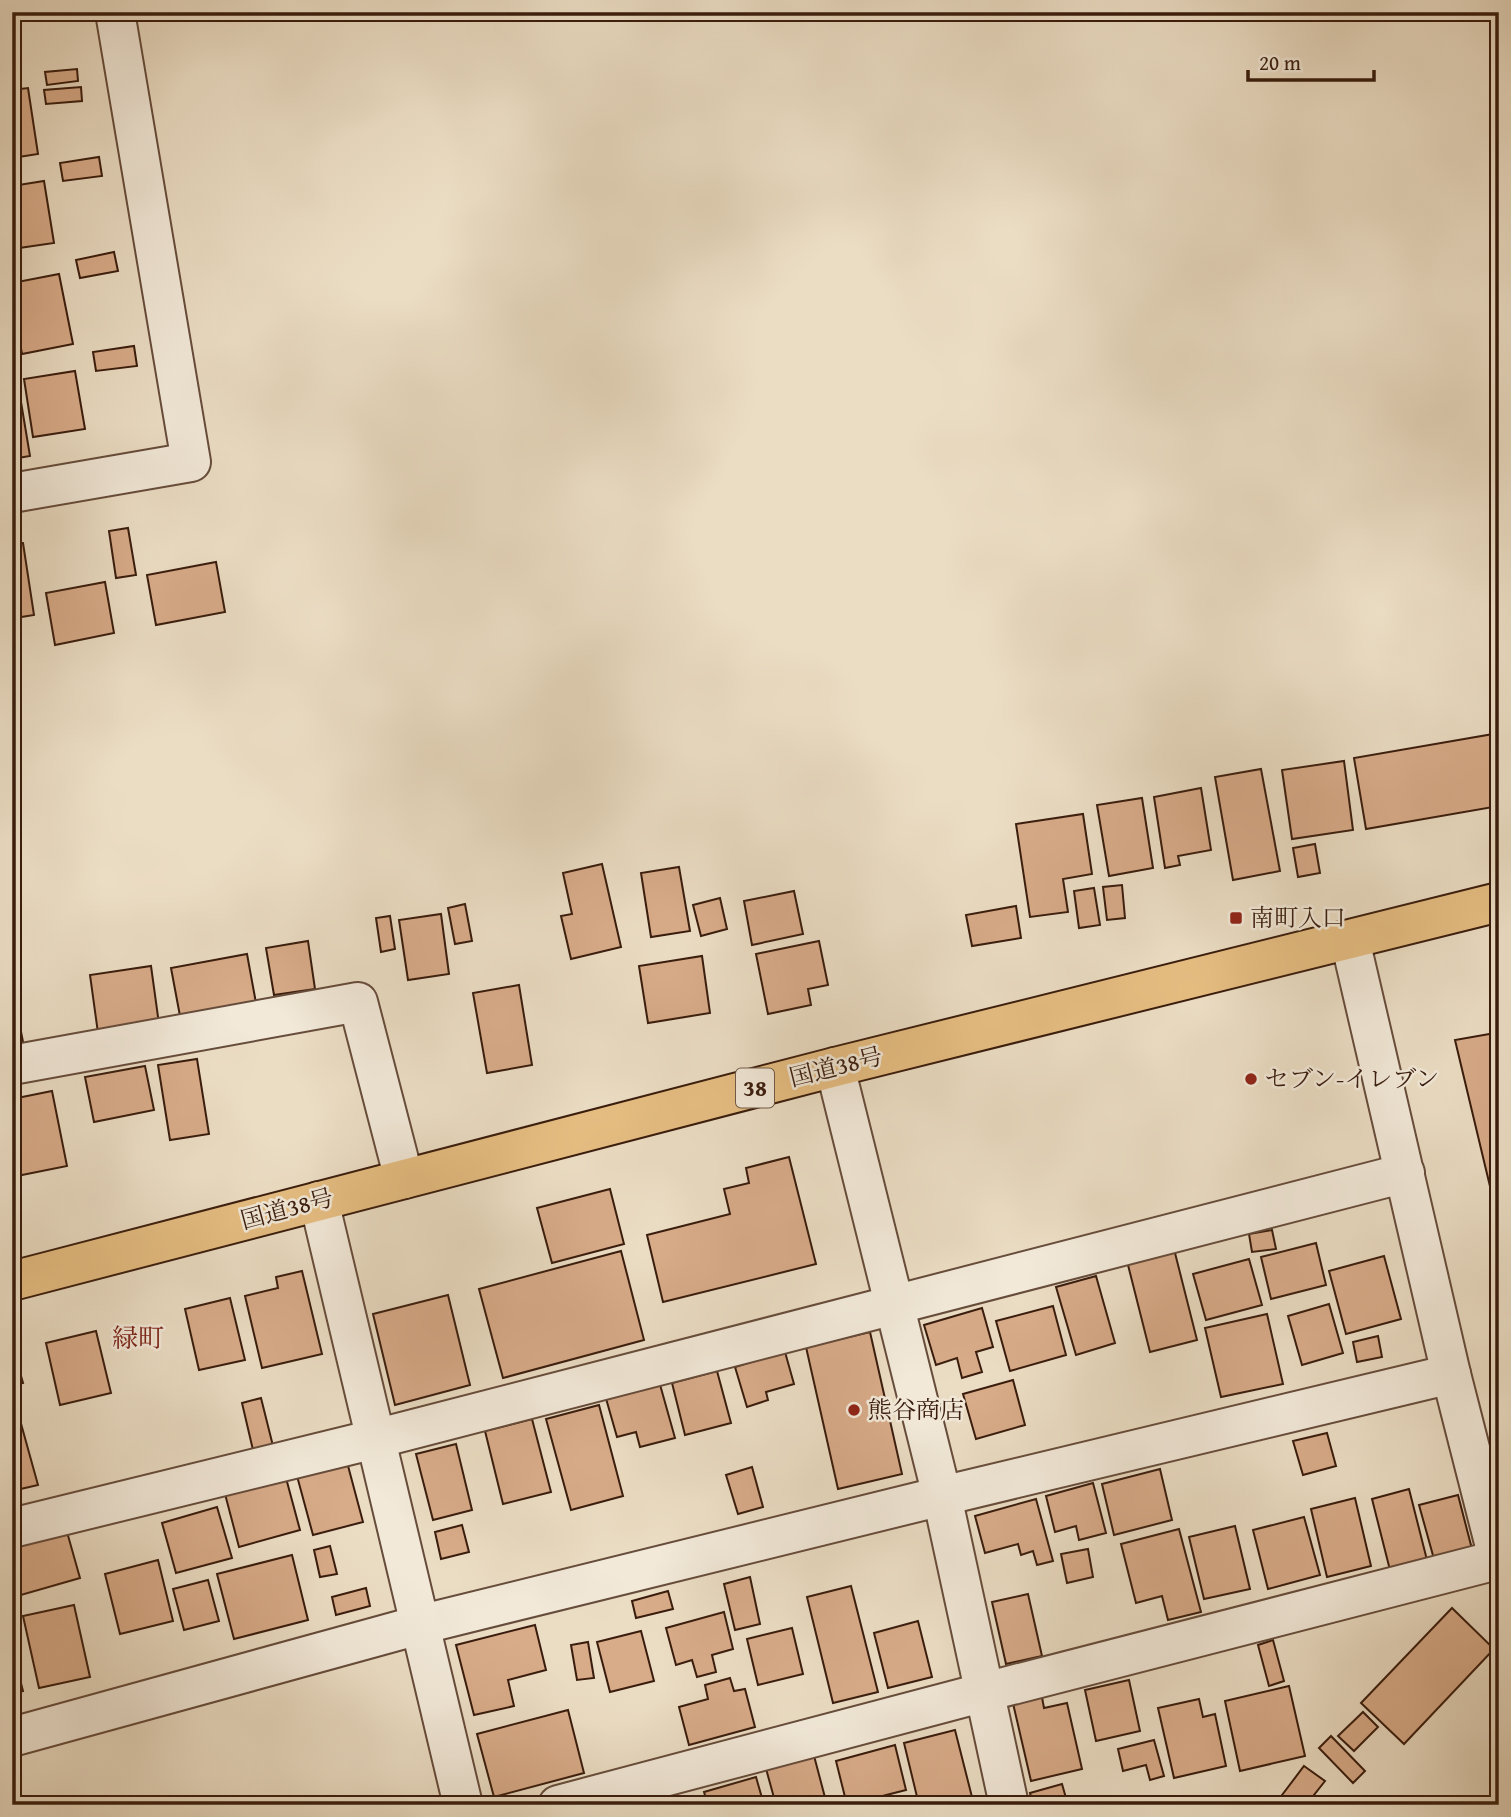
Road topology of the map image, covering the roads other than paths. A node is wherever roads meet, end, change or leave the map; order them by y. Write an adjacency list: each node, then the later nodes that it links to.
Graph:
1 (114, 12): 2 (street)
2 (12, 493)
3 (1499, 902): 4 (highway, 国道38号 / 38)
4 (1350, 940): 6 (highway, 国道38号 / 38); 7 (street)
5 (12, 1065): 8 (street)
6 (835, 1067): 8 (highway, 国道38号 / 38); 11 (street)
7 (1405, 1173): 11 (street); 12 (street)
8 (404, 1179): 9 (highway, 国道38号 / 38)
9 (319, 1201): 10 (highway, 国道38号 / 38); 13 (street)
10 (12, 1281)
11 (894, 1304): 13 (street); 14 (street)
12 (1451, 1374): 14 (street); 16 (street)
13 (375, 1439): 15 (street); 17 (street)
14 (942, 1496): 17 (street); 18 (street)
15 (12, 1528)
16 (1498, 1561): 18 (street)
17 (419, 1625): 19 (street); 20 (street)
18 (985, 1692): 21 (street); 22 (street)
19 (12, 1737)
20 (463, 1805)
21 (558, 1805)
22 (1009, 1805)

